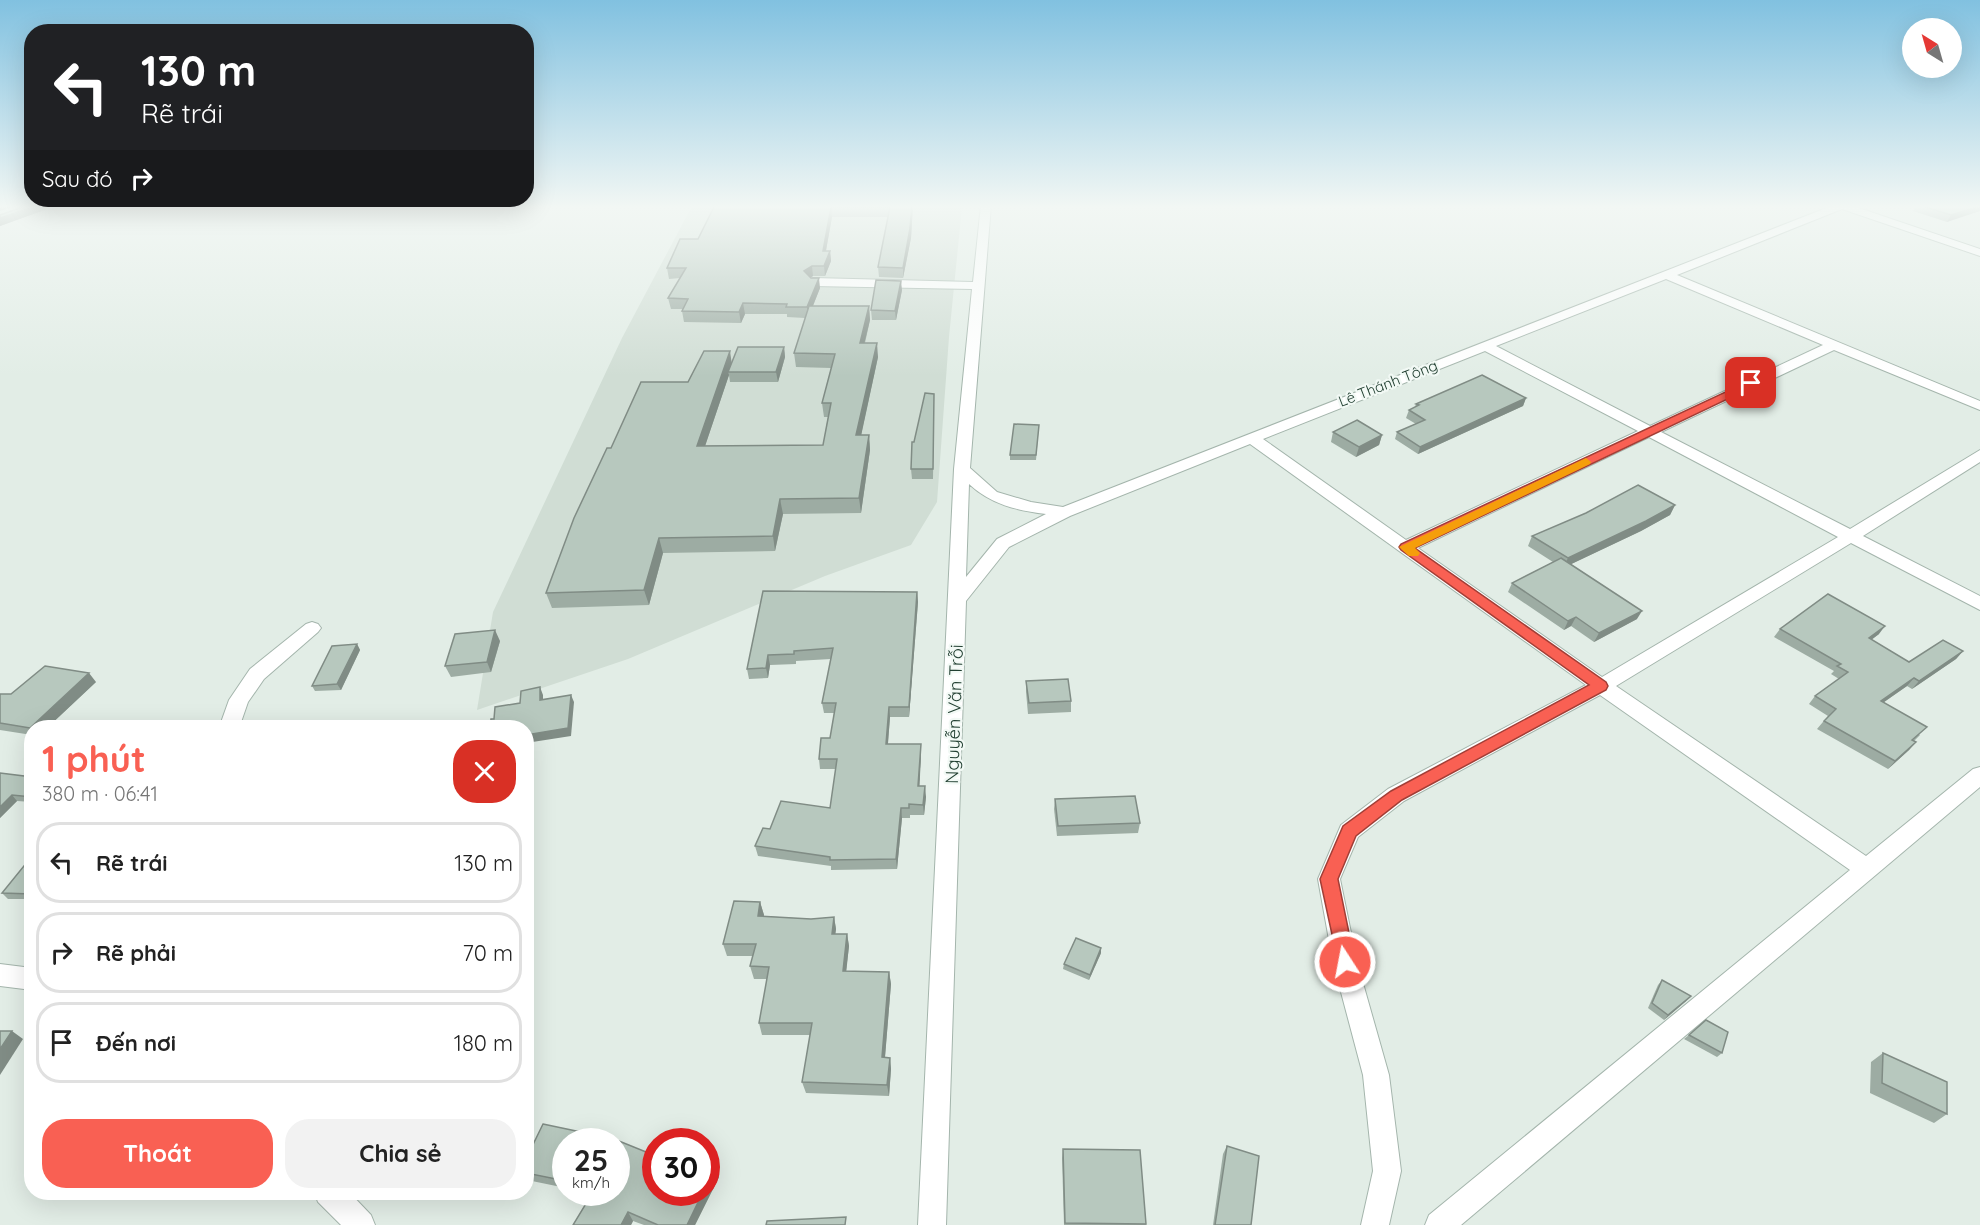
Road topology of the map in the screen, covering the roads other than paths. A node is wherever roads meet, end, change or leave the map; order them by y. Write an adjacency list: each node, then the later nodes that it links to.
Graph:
1 (981, 262): 5 (street, Nguyễn Văn Trỗi)
2 (1695, 262): 3 (street, Lê Thánh Tông)
3 (1665, 274): 6 (street, Lê Thánh Tông); 7 (street)
4 (813, 282): 5 (street)
5 (979, 286): 12 (street, Nguyễn Văn Trỗi)
6 (1484, 345): 9 (street); 10 (street, Lê Thánh Tông)
7 (1833, 345): 8 (street); 9 (street)
8 (1980, 406)
9 (1649, 432): 14 (street); 15 (street)
10 (1250, 437): 13 (street, Lê Thánh Tông); 15 (street)
11 (1980, 455): 14 (street)
12 (962, 470): 13 (street); 16 (street, Nguyễn Văn Trỗi)
13 (1064, 512): 16 (street, Lê Thánh Tông)
14 (1849, 537): 17 (street); 19 (street)
15 (1405, 547): 19 (street)
16 (958, 599): 27 (street, Nguyễn Văn Trỗi)
17 (1980, 604)
18 (312, 628): 20 (street)
19 (1601, 686): 22 (street); 28 (street)
20 (232, 720)
21 (1980, 775): 22 (street)
22 (1868, 870): 29 (street)
23 (0, 975): 24 (street)
24 (24, 978)
25 (336, 1200): 26 (street)
26 (361, 1225)
27 (932, 1225)
28 (1376, 1225)
29 (1439, 1225)

